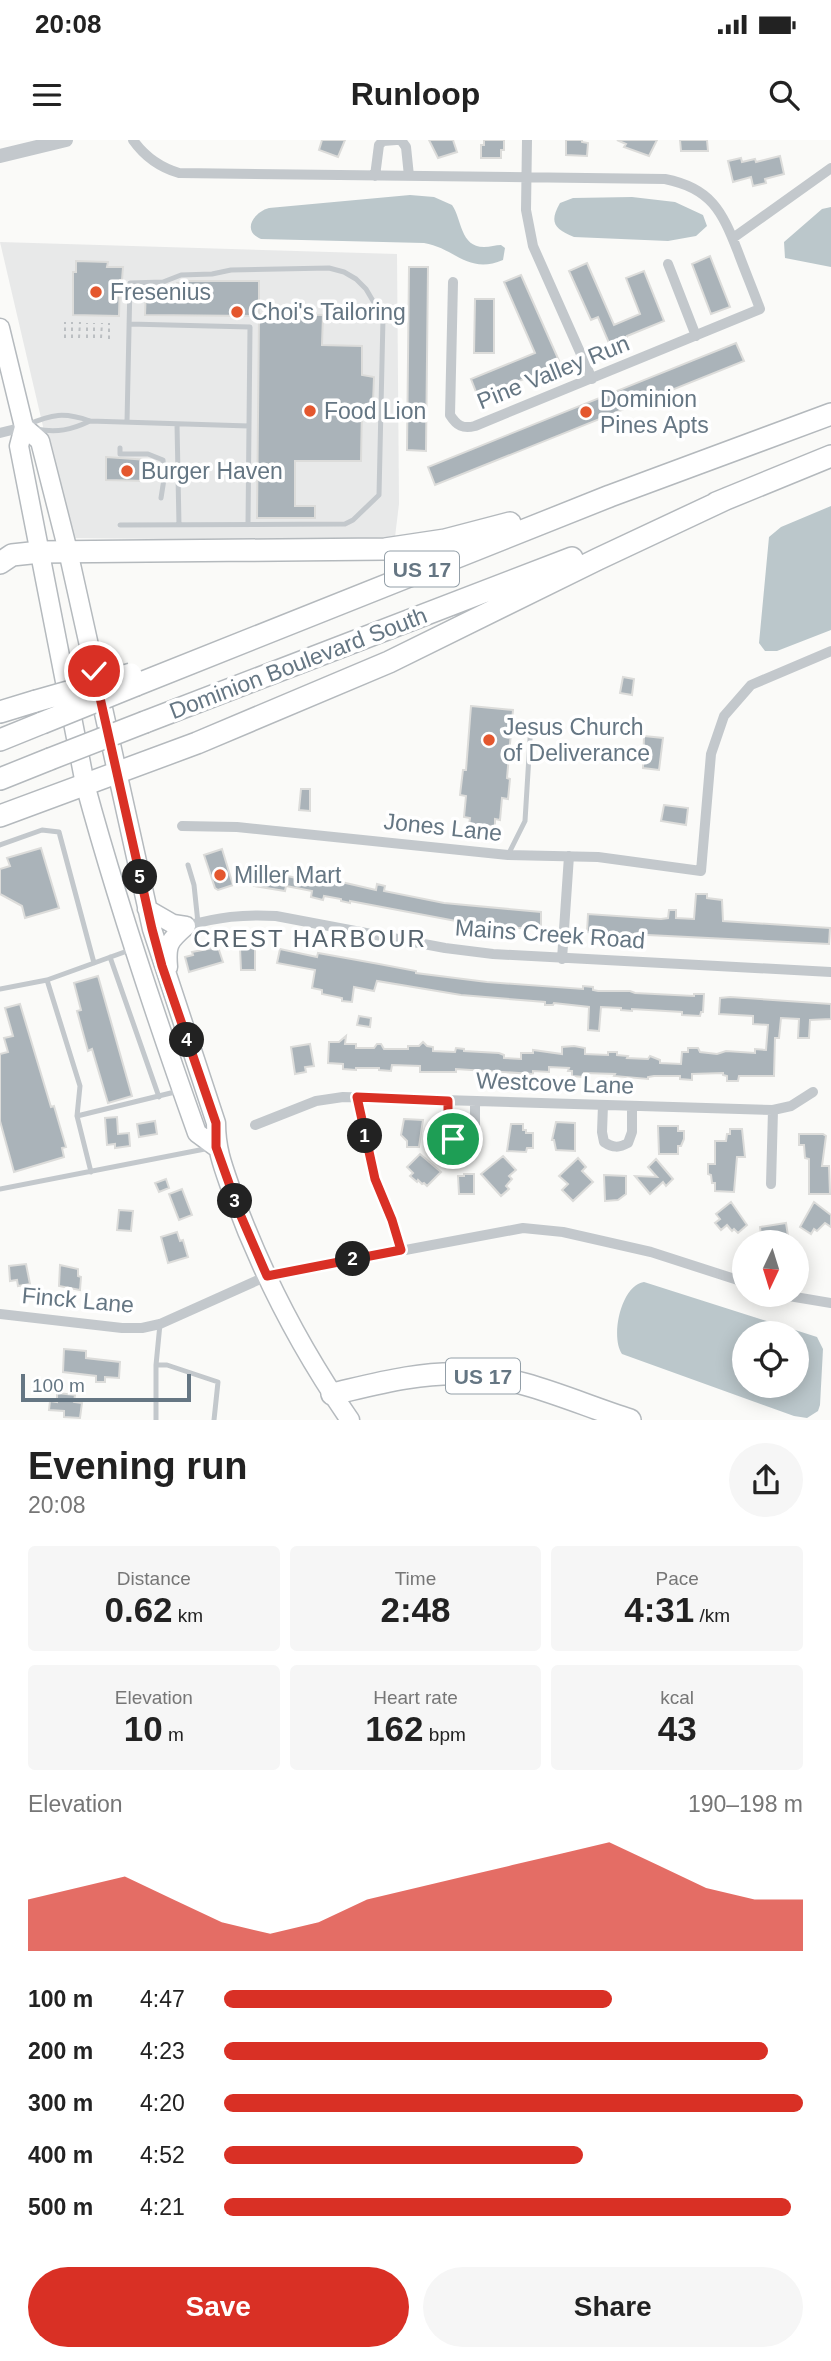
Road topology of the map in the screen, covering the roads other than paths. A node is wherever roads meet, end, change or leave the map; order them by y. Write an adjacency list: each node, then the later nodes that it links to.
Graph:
1 (66, 140): 5 (street)
2 (133, 140): 7 (street)
3 (398, 140): 7 (street); 8 (street)
4 (527, 140): 9 (street)
5 (0, 156)
6 (831, 168): 10 (street)
7 (376, 176): 8 (street)
8 (408, 176): 9 (street)
9 (527, 177): 10 (street); 16 (street)
10 (733, 238): 15 (street, Pine Valley Run)
11 (668, 264): 15 (street)
12 (453, 282): 16 (street, Pine Valley Run)
13 (129, 324): 19 (lane); 21 (lane); 29 (lane)
14 (0, 328): 22 (main road)
15 (696, 336): 16 (street, Pine Valley Run)
16 (592, 379)
17 (831, 414): 26 (highway, Dominion Boulevard South / US 17)
18 (90, 421): 19 (lane); 22 (lane); 22 (lane)
19 (127, 422): 20 (lane)
20 (177, 424): 21 (lane); 31 (lane)
21 (249, 426): 29 (lane)
22 (24, 427): 23 (street); 32 (main road); 33 (main road)
23 (0, 433)
24 (120, 448): 27 (lane)
25 (831, 456): 28 (highway, Dominion Boulevard South)
26 (611, 496): 32 (highway); 36 (highway, Dominion Boulevard South / US 17)
27 (161, 498)
28 (728, 498): 40 (highway); 41 (highway, Dominion Boulevard South, bridge)
29 (248, 524): 31 (lane)
30 (120, 525): 31 (lane)
31 (179, 525)
32 (68, 551): 33 (highway); 40 (main road)
33 (40, 552): 34 (highway); 42 (main road)
34 (0, 563)
35 (831, 650): 47 (street, Jones Lane)
36 (135, 679): 37 (highway, bridge); 39 (highway, Dominion Boulevard South / US 17, bridge)
37 (0, 712)
38 (531, 723): 46 (lane)
39 (3, 739)
40 (116, 774): 42 (highway); 49 (main road)
41 (0, 779)
42 (85, 784): 43 (highway); 51 (main road)
43 (0, 816)
44 (181, 825): 46 (street, Jones Lane)
45 (0, 845): 54 (lane)
46 (508, 855): 47 (street, Jones Lane)
47 (569, 856): 53 (street)
48 (188, 865): 50 (lane)
49 (148, 909): 50 (main road); 51 (main road); 57 (main road)
50 (192, 924): 53 (street, Mains Creek Road); 57 (main road)
51 (133, 949): 52 (lane); 59 (main road); 61 (main road)
52 (110, 957): 54 (lane); 63 (lane)
53 (562, 959): 55 (street, Mains Creek Road)
54 (94, 963): 56 (lane)
55 (831, 972)
56 (47, 980): 58 (lane); 70 (lane)
57 (169, 986): 59 (main road)
58 (0, 989)
59 (182, 1023): 60 (main road)
60 (193, 1056): 61 (main road); 72 (main road)
61 (181, 1087): 63 (lane); 72 (main road)
62 (813, 1093): 69 (street, Westcove Lane)
63 (159, 1097): 70 (lane)
64 (357, 1097): 65 (street, Westcove Lane); 71 (street, Westcove Lane); 76 (street)
65 (448, 1101): 66 (street, Westcove Lane); 66 (street)
66 (475, 1102): 67 (street, Westcove Lane)
67 (603, 1105): 68 (street, Westcove Lane); 68 (street)
68 (632, 1106): 69 (street, Westcove Lane)
69 (773, 1110): 74 (street)
70 (77, 1116): 73 (lane)
71 (255, 1125)
72 (216, 1147): 73 (lane); 77 (main road)
73 (91, 1172): 75 (lane)
74 (771, 1184)
75 (1, 1187)
76 (401, 1250): 77 (street, Finck Lane); 78 (street, Finck Lane)
77 (267, 1276): 82 (street, Finck Lane); 84 (main road)
78 (732, 1279)
79 (809, 1299): 80 (street)
80 (831, 1303)
81 (0, 1314): 82 (street, Finck Lane)
82 (160, 1324): 83 (lane)
83 (156, 1365): 85 (lane); 86 (lane)
84 (332, 1394): 87 (main road); 88 (highway, US 17)
85 (156, 1419)
86 (214, 1419)
87 (350, 1419)
88 (629, 1419)

